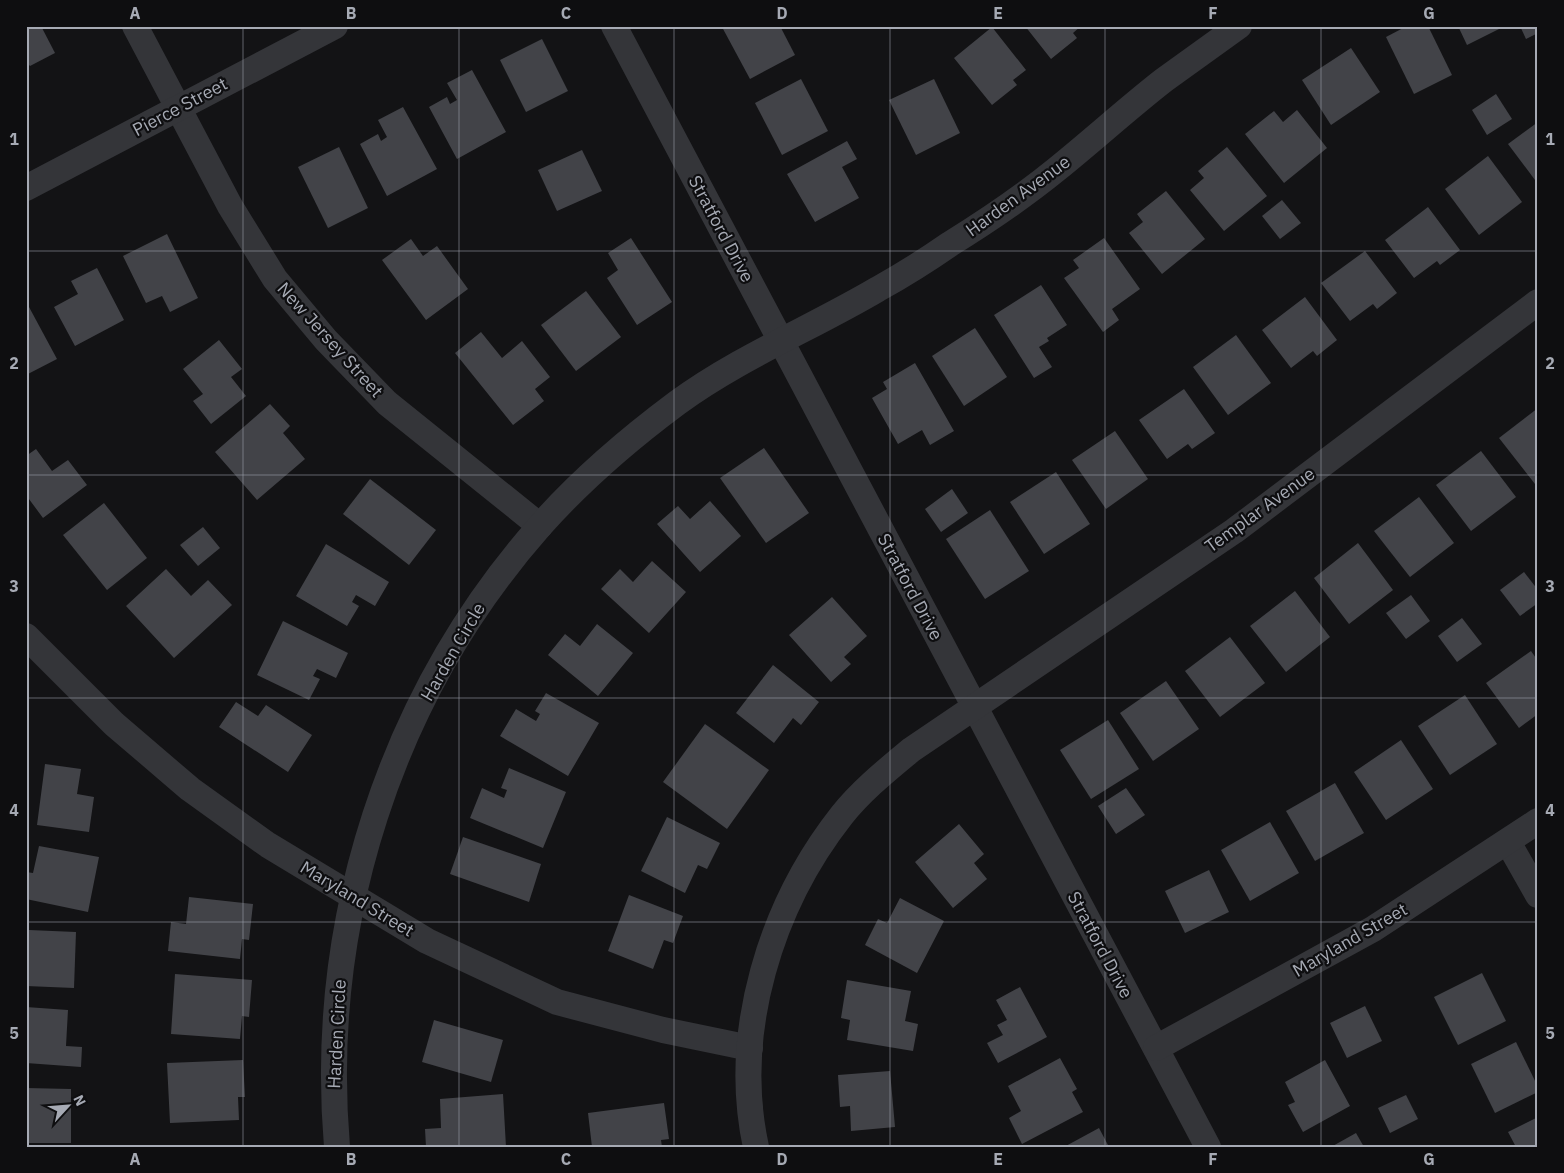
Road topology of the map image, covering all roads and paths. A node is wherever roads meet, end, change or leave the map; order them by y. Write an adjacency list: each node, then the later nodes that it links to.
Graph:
1 (135, 26): 5 (street, New Jersey Street)
2 (335, 26): 5 (street, Pierce Street)
3 (614, 26): 8 (street, Stratford Drive)
4 (1240, 26): 8 (street, Harden Avenue)
5 (178, 109): 6 (street, Pierce Street); 9 (street, New Jersey Street)
6 (26, 188)
7 (1538, 302): 11 (street, Templar Avenue)
8 (780, 341): 9 (street, Harden Circle); 11 (street, Stratford Drive)
9 (540, 526): 15 (street, Harden Circle)
10 (26, 636): 15 (street, Maryland Street)
11 (974, 707): 16 (street, Templar Avenue); 17 (street, Stratford Drive)
12 (1538, 821): 13 (street, Maryland Street)
13 (1508, 842): 14 (street); 17 (street, Maryland Street)
14 (1538, 895)
15 (352, 897): 16 (street, Maryland Street); 18 (street, Harden Circle)
16 (750, 1048): 19 (street, Templar Avenue)
17 (1156, 1048): 20 (street, Stratford Drive)
18 (337, 1147)
19 (756, 1147)
20 (1208, 1147)

